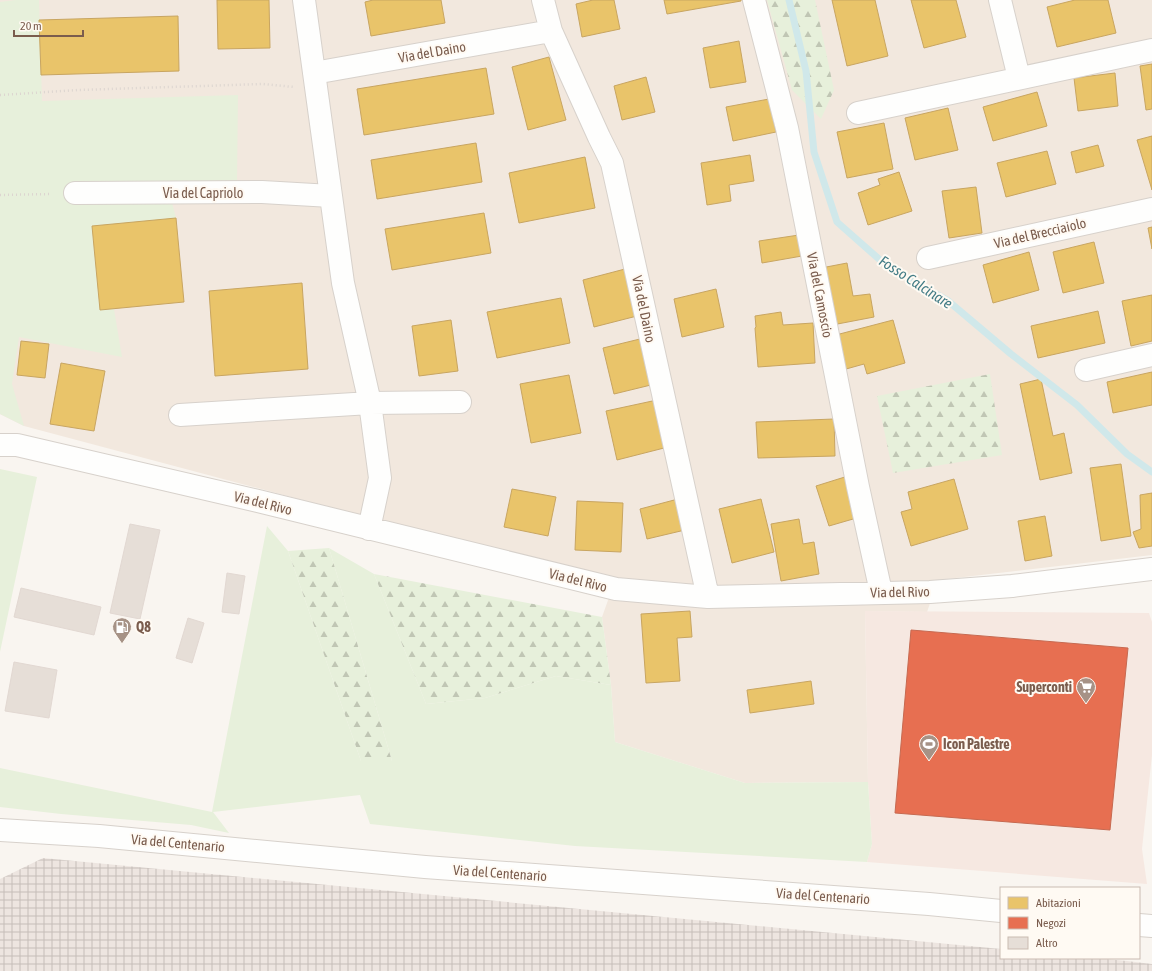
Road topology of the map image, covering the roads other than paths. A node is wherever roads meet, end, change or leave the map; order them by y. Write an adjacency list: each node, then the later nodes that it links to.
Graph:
1 (304, 0): 8 (street)
2 (544, 0): 5 (street, Via del Daino)
3 (754, 0): 22 (street, Via del Camoscio)
4 (1000, 0): 7 (street)
5 (551, 31): 8 (street, Via del Daino); 23 (street, Via del Daino)
6 (1152, 50): 7 (street)
7 (1019, 78): 9 (street)
8 (315, 82): 11 (street)
9 (858, 113)
10 (75, 193): 11 (street, Via del Capriolo)
11 (331, 196): 17 (street)
12 (1152, 209): 13 (street, Via del Brecciaiolo)
13 (928, 258)
14 (1152, 355): 15 (street)
15 (1086, 370)
16 (460, 402): 17 (street)
17 (370, 403): 18 (street); 20 (street)
18 (180, 415)
19 (6, 442): 20 (street, Via del Rivo)
20 (369, 529): 23 (street, Via del Rivo)
21 (1152, 569): 22 (street, Via del Rivo)
22 (881, 592): 23 (street, Via del Rivo)
23 (708, 597)
24 (3, 831): 25 (street, Via del Centenario)
25 (1000, 911)
26 (1140, 925): 27 (street)
27 (1152, 926)

